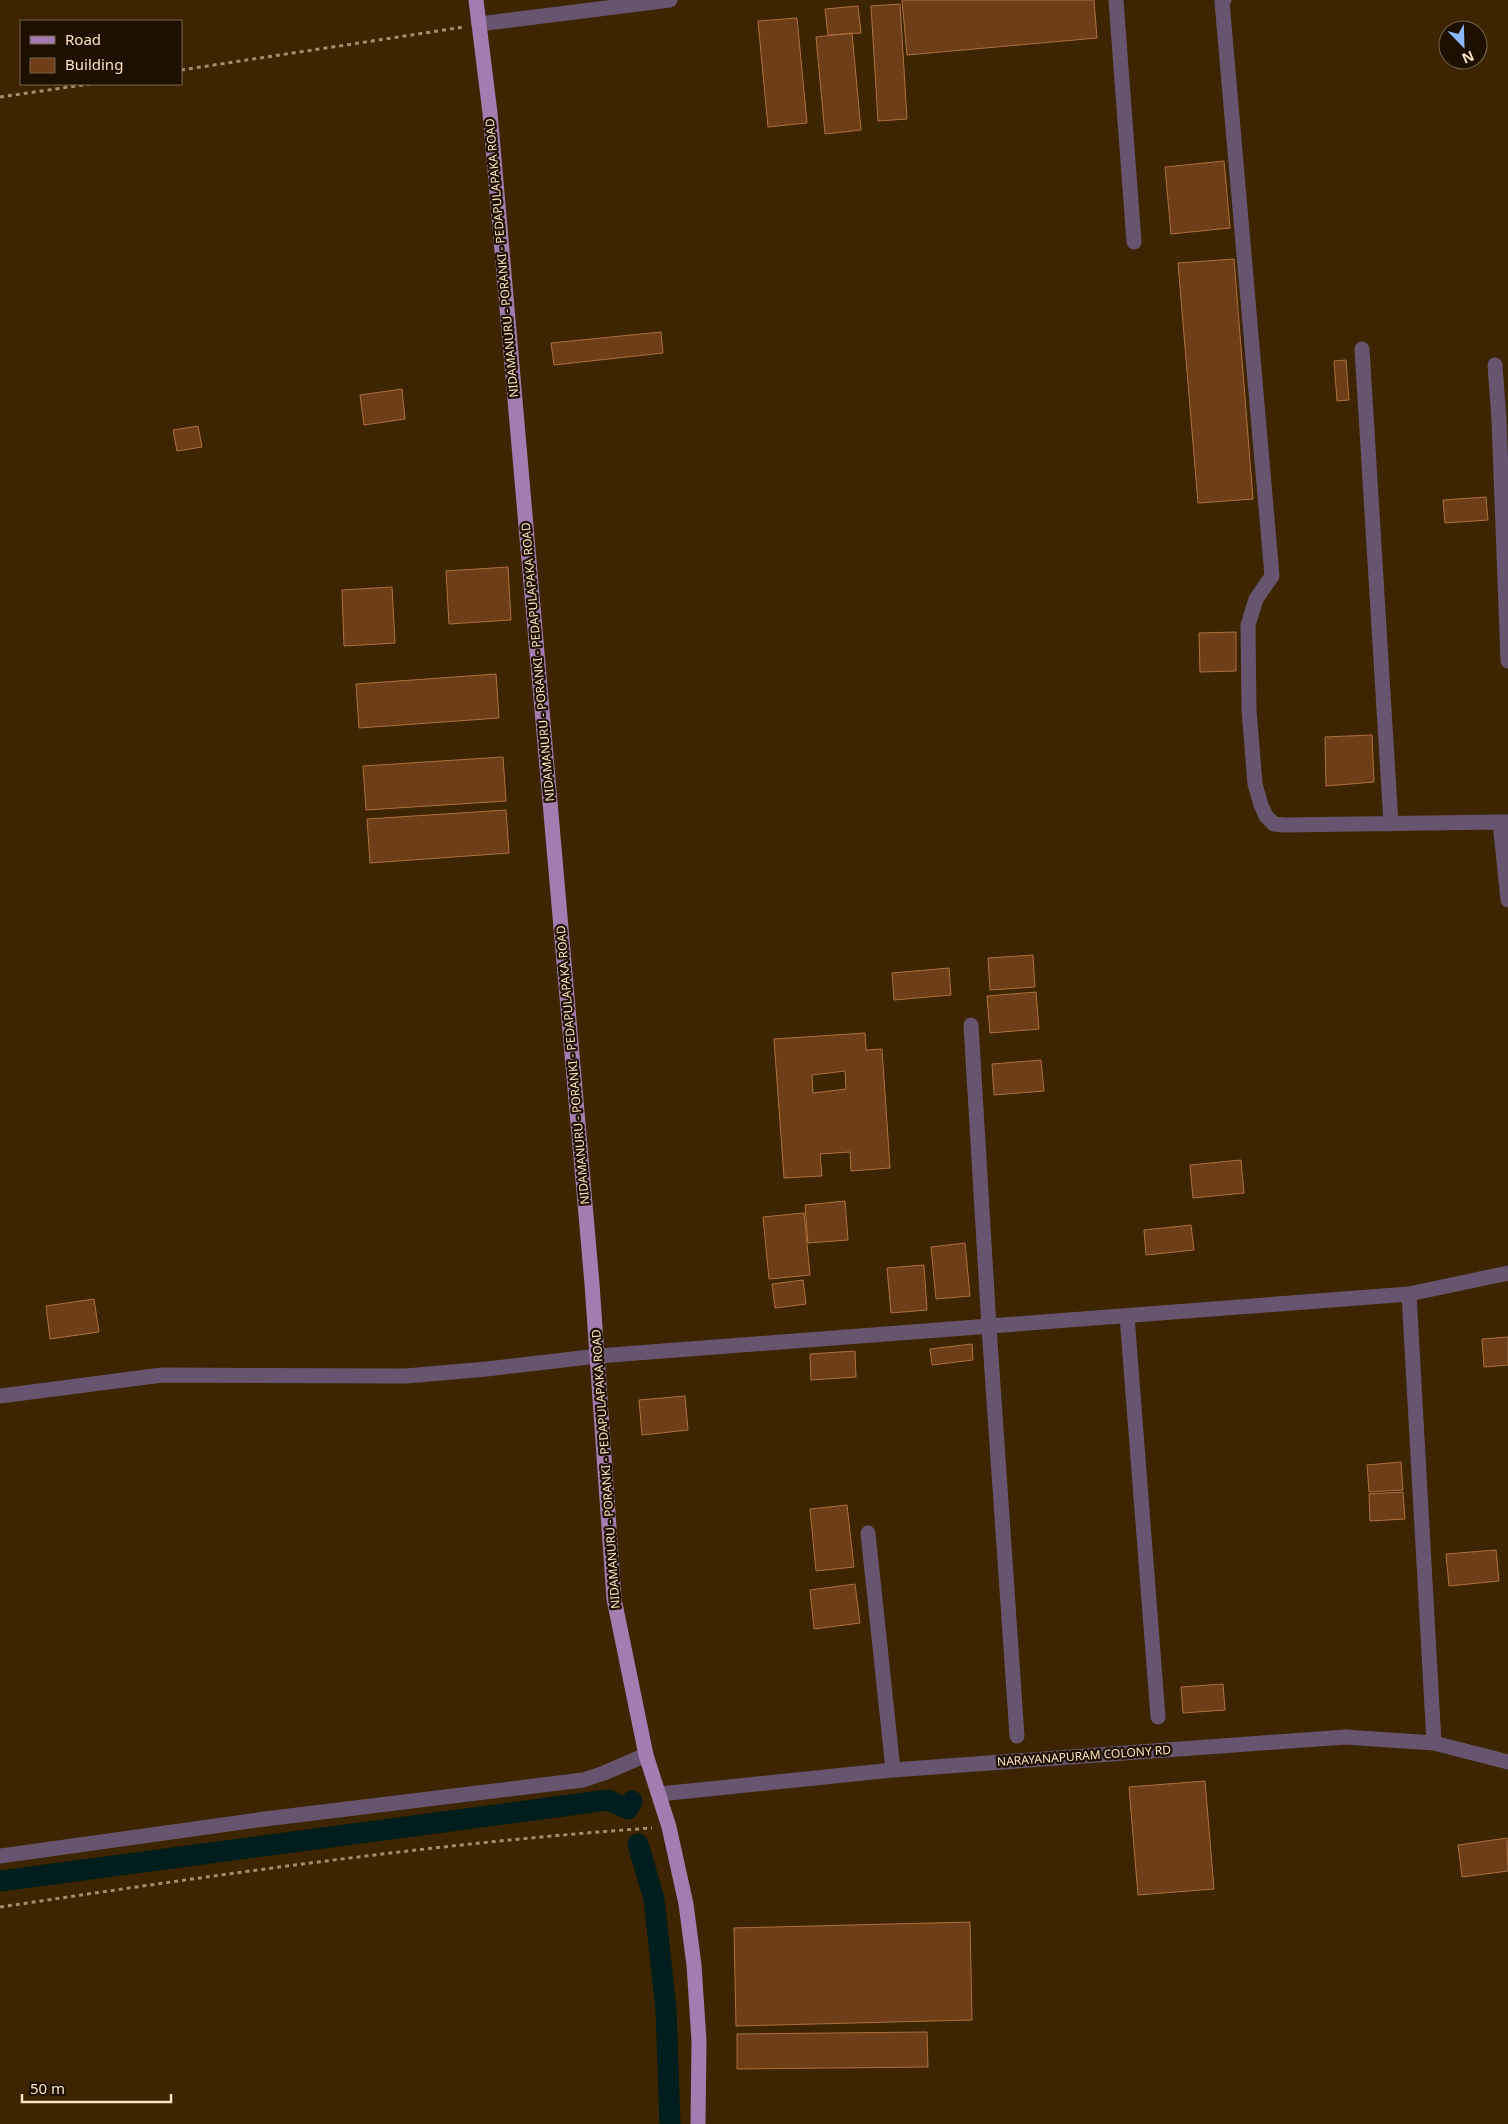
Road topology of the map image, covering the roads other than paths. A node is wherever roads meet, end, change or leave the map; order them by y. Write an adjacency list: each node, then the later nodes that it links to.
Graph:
1 (476, 0): 5 (main road, NIDAMANURU - PORANKI - PEDAPULAPAKA ROAD)
2 (670, 0): 5 (street)
3 (1116, 0): 6 (street)
4 (1224, 0): 11 (street)
5 (479, 24): 18 (main road, NIDAMANURU - PORANKI - PEDAPULAPAKA ROAD)
6 (1134, 242)
7 (1362, 348): 11 (street)
8 (1495, 365): 9 (street)
9 (1508, 661)
10 (1504, 822): 11 (street); 12 (street)
11 (1391, 824)
12 (1508, 900)
13 (971, 1025): 17 (street)
14 (1508, 1273): 15 (street)
15 (1409, 1294): 16 (street); 23 (street)
16 (1127, 1316): 17 (street); 21 (street)
17 (989, 1327): 18 (street); 22 (street)
18 (598, 1356): 19 (street); 24 (main road, NIDAMANURU - PORANKI - PEDAPULAPAKA ROAD)
19 (0, 1396)
20 (868, 1533): 26 (street)
21 (1158, 1717)
22 (1017, 1736)
23 (1434, 1743): 25 (street, NARAYANAPURAM COLONY RD); 26 (street, NARAYANAPURAM COLONY RD)
24 (646, 1755): 27 (main road, NIDAMANURU - PORANKI - PEDAPULAPAKA ROAD); 28 (street)
25 (1508, 1762)
26 (893, 1770): 27 (street, NARAYANAPURAM COLONY RD)
27 (660, 1794): 29 (main road, NIDAMANURU - PORANKI - PEDAPULAPAKA ROAD)
28 (0, 1856)
29 (698, 2124)

